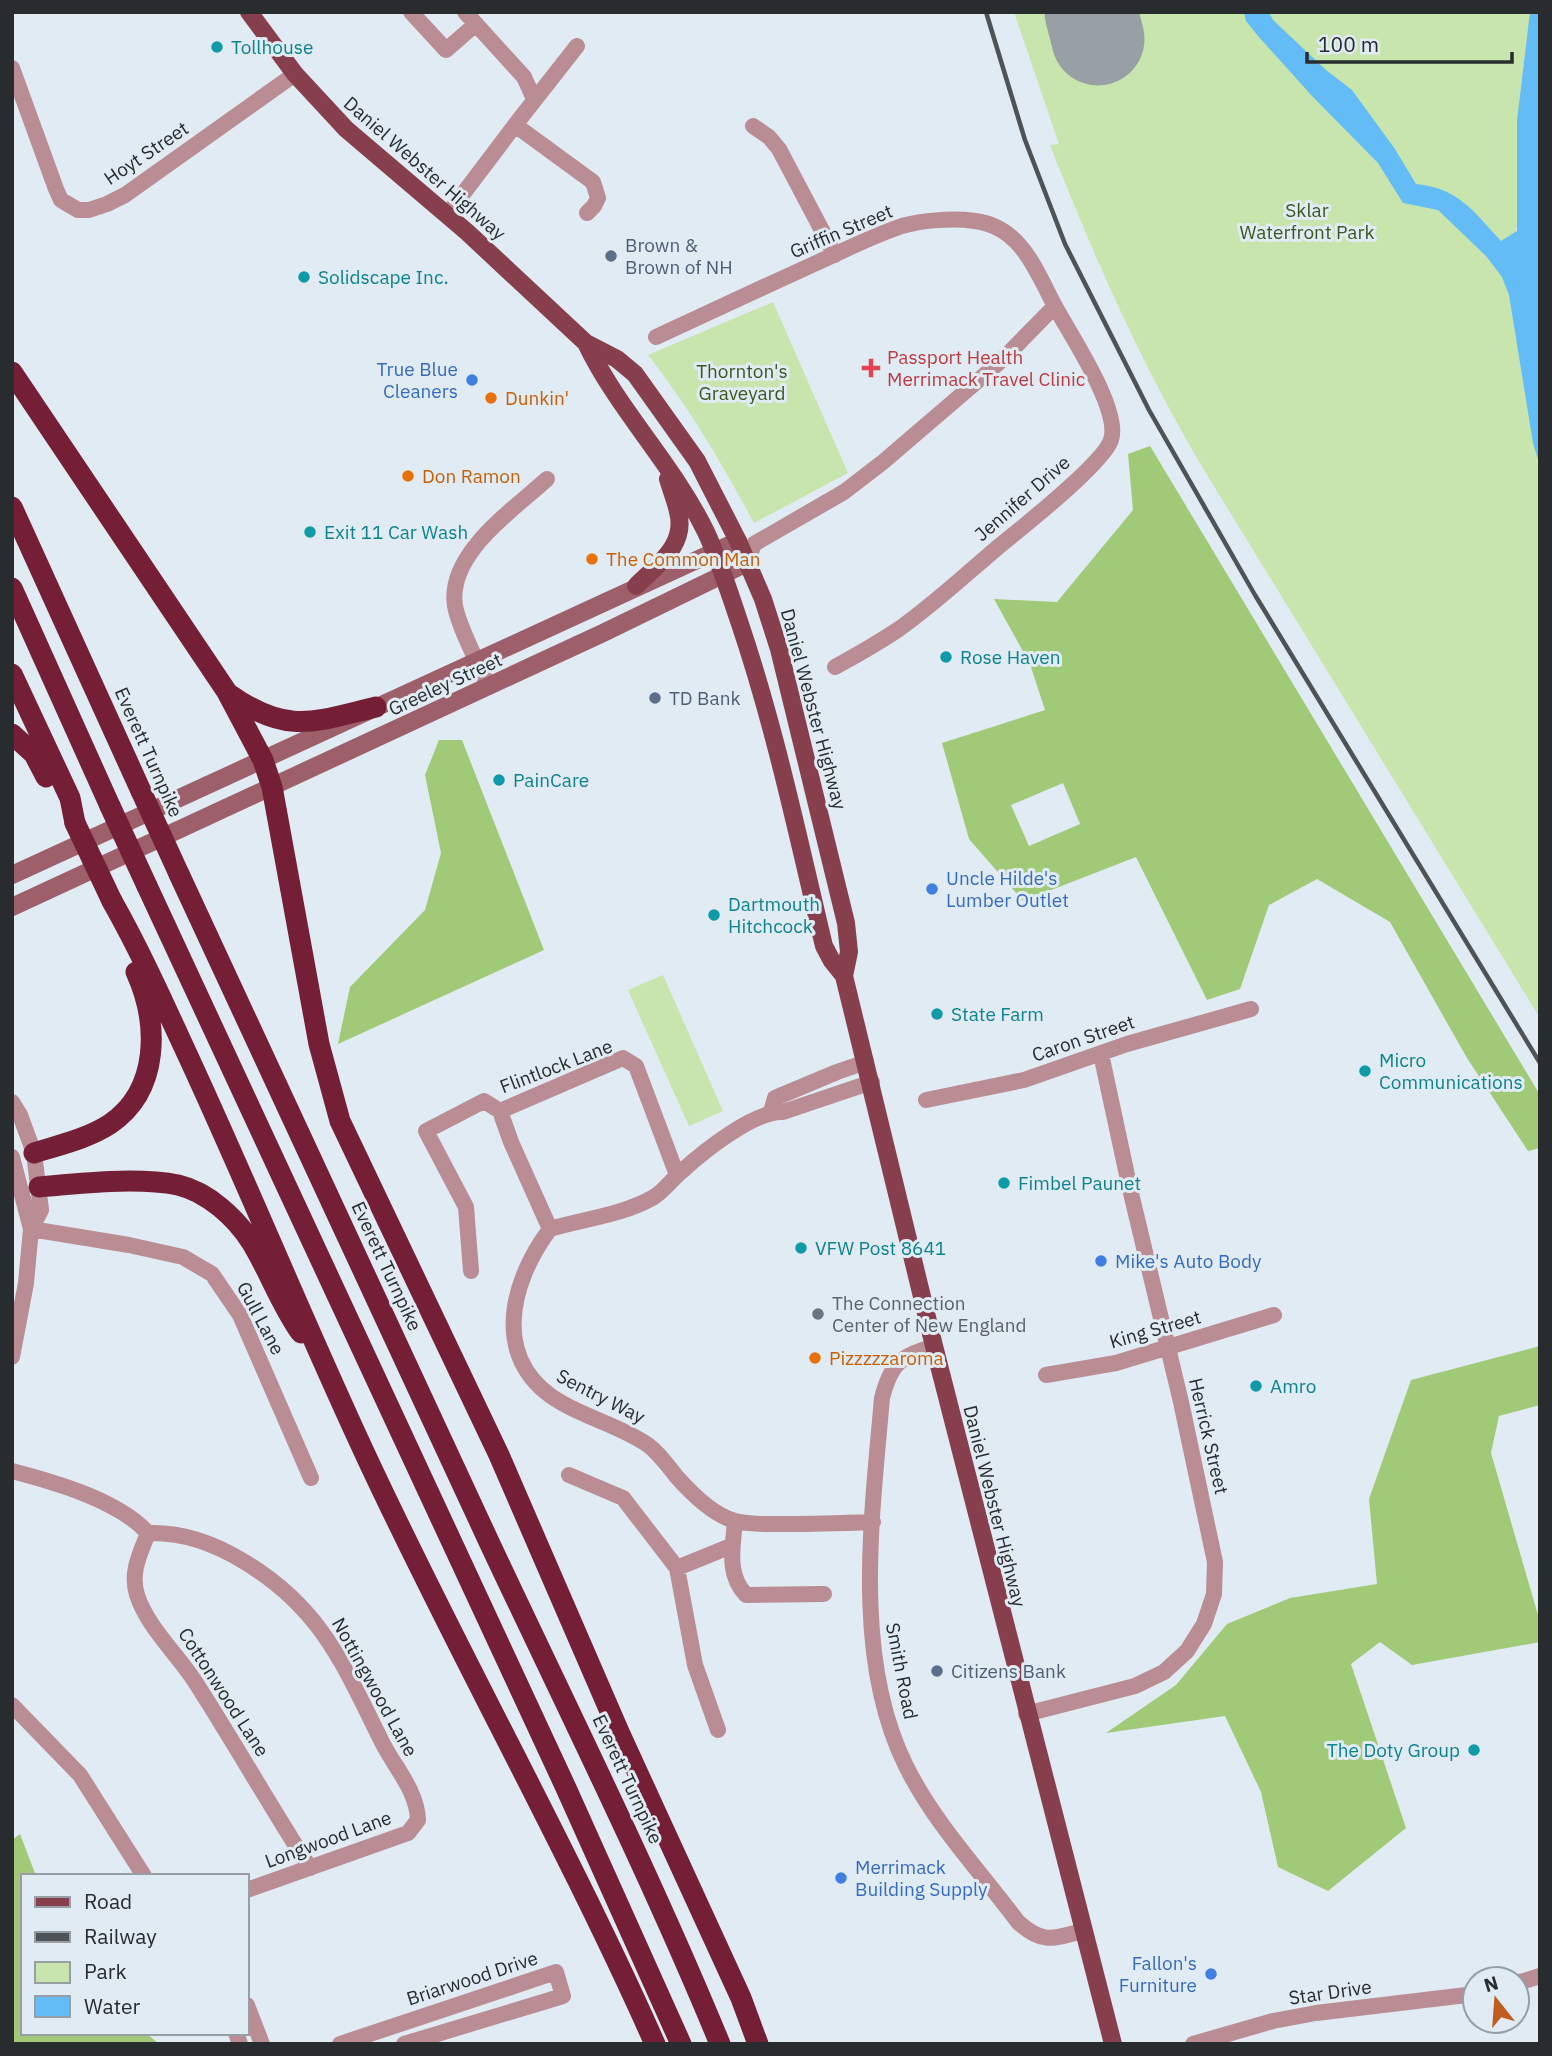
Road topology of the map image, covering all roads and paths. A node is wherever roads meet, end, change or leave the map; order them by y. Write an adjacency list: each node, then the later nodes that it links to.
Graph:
1 (249, 12): 6 (main road, Daniel Webster Highway)
2 (411, 12): 3 (street)
3 (471, 18): 7 (street)
4 (577, 46): 7 (street)
5 (12, 68): 6 (street, Hoyt Street)
6 (295, 74): 11 (main road, Daniel Webster Highway)
7 (534, 99): 8 (street)
8 (515, 125): 10 (street); 11 (street)
9 (753, 126): 12 (street)
10 (587, 213)
11 (447, 215): 15 (main road, Daniel Webster Highway)
12 (835, 255): 13 (street, Griffin Street); 14 (street, Griffin Street)
13 (1055, 306): 20 (street, Greeley Street); 27 (street, Jennifer Drive)
14 (656, 337)
15 (586, 343): 17 (main road, Daniel Webster Highway); 20 (main road, Daniel Webster Highway)
16 (12, 372): 30 (highway)
17 (663, 462): 21 (main road, Daniel Webster Highway); 24 (main road)
18 (547, 479): 26 (street)
19 (12, 507): 85 (highway, Everett Turnpike, bridge)
20 (746, 543): 21 (main road, Greeley Street); 22 (main road, Daniel Webster Highway)
21 (713, 550): 23 (main road, Daniel Webster Highway); 24 (main road, Greeley Street)
22 (747, 563): 23 (main road, Greeley Street); 39 (main road, Daniel Webster Highway)
23 (723, 576): 29 (main road, Greeley Street); 39 (main road, Daniel Webster Highway)
24 (636, 586): 26 (main road, Greeley Street)
25 (12, 588): 84 (highway, bridge)
26 (477, 660): 29 (street); 31 (main road, Greeley Street)
27 (835, 667)
28 (12, 674): 35 (highway)
29 (489, 687): 34 (main road, Greeley Street)
30 (226, 692): 31 (highway); 33 (highway)
31 (376, 707): 33 (main road, Greeley Street)
32 (12, 734): 35 (highway)
33 (263, 761): 34 (highway); 36 (main road, Greeley Street)
34 (272, 787): 38 (main road, Greeley Street); 86 (highway)
35 (75, 823): 37 (highway, bridge)
36 (12, 875)
37 (112, 901): 48 (highway); 59 (highway)
38 (12, 906)
39 (845, 976): 42 (main road, Daniel Webster Highway)
40 (1251, 1009): 41 (street, Caron Street)
41 (1101, 1054): 44 (street, Caron Street); 57 (street, Herrick Street)
42 (866, 1062): 43 (main road, Daniel Webster Highway); 47 (street)
43 (872, 1082): 47 (street); 56 (main road, Daniel Webster Highway)
44 (926, 1100)
45 (12, 1102): 48 (street)
46 (500, 1111): 50 (street, Flintlock Lane); 53 (street); 54 (street)
47 (771, 1112): 50 (street)
48 (34, 1153): 49 (street); 51 (street)
49 (13, 1160): 51 (street)
50 (677, 1175): 53 (street)
51 (24, 1189): 52 (street); 59 (highway)
52 (31, 1229): 58 (street); 63 (street, Gull Lane)
53 (550, 1229): 64 (street, Sentry Way)
54 (471, 1271)
55 (1274, 1315): 57 (street, King Street)
56 (934, 1346): 65 (street, Smith Road); 71 (main road, Daniel Webster Highway)
57 (1167, 1348): 60 (street, King Street); 71 (street, Herrick Street)
58 (12, 1357)
59 (326, 1368): 83 (highway)
60 (1046, 1375)
61 (12, 1471): 66 (street)
62 (569, 1475): 68 (street)
63 (311, 1478)
64 (735, 1521): 65 (street, Sentry Way); 67 (street)
65 (873, 1522): 77 (street, Smith Road)
66 (148, 1533): 73 (street, Nottingwood Lane); 74 (street, Cottonwood Lane)
67 (730, 1546): 68 (street); 69 (street)
68 (677, 1568): 72 (street)
69 (824, 1594)
70 (12, 1705): 75 (street)
71 (1026, 1714): 77 (main road, Daniel Webster Highway)
72 (718, 1730)
73 (418, 1820): 74 (street, Longwood Lane)
74 (310, 1868): 76 (street, Longwood Lane)
75 (143, 1874)
76 (248, 1890)
77 (1082, 1931): 87 (main road, Daniel Webster Highway)
78 (1461, 1996): 88 (street, Star Drive)
79 (248, 2008): 80 (street)
80 (262, 2044)
81 (340, 2044): 82 (street, Briarwood Drive)
82 (404, 2044)
83 (655, 2044)
84 (681, 2044)
85 (720, 2044)
86 (758, 2044)
87 (1113, 2044)
88 (1193, 2044)

